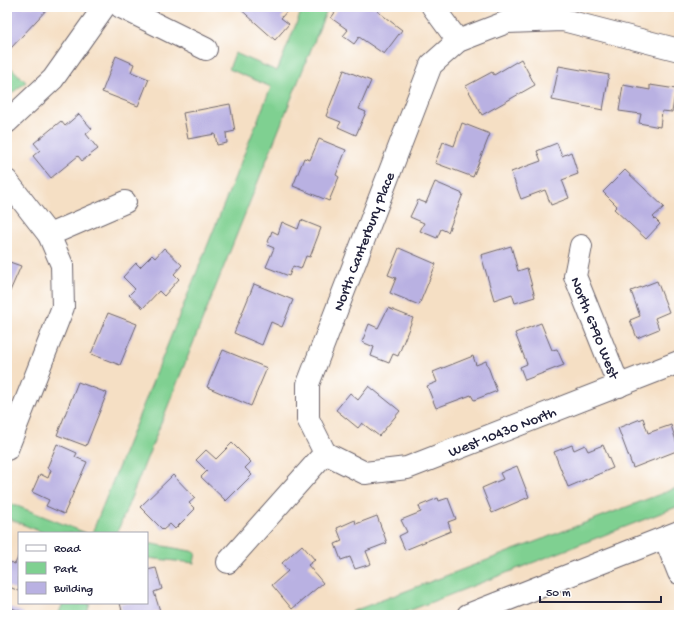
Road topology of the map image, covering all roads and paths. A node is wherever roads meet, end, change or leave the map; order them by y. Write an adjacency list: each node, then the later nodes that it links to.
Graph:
1 (104, 7): 8 (street)
2 (121, 7): 6 (street)
3 (433, 7): 5 (street)
4 (565, 13): 5 (street); 7 (street)
5 (458, 41): 16 (street, North Canterbury Place)
6 (206, 48)
7 (679, 50)
8 (7, 122)
9 (7, 180): 11 (street)
10 (125, 202): 11 (street)
11 (49, 235): 15 (street)
12 (581, 246): 14 (street, North 6790 West)
13 (679, 362): 14 (street, West 10430 North)
14 (619, 386): 16 (street, West 10430 North)
15 (7, 449)
16 (324, 453): 18 (street)
17 (672, 535): 19 (street); 20 (street)
18 (228, 562)
19 (679, 573)
20 (511, 607): 21 (street)
21 (468, 615)

